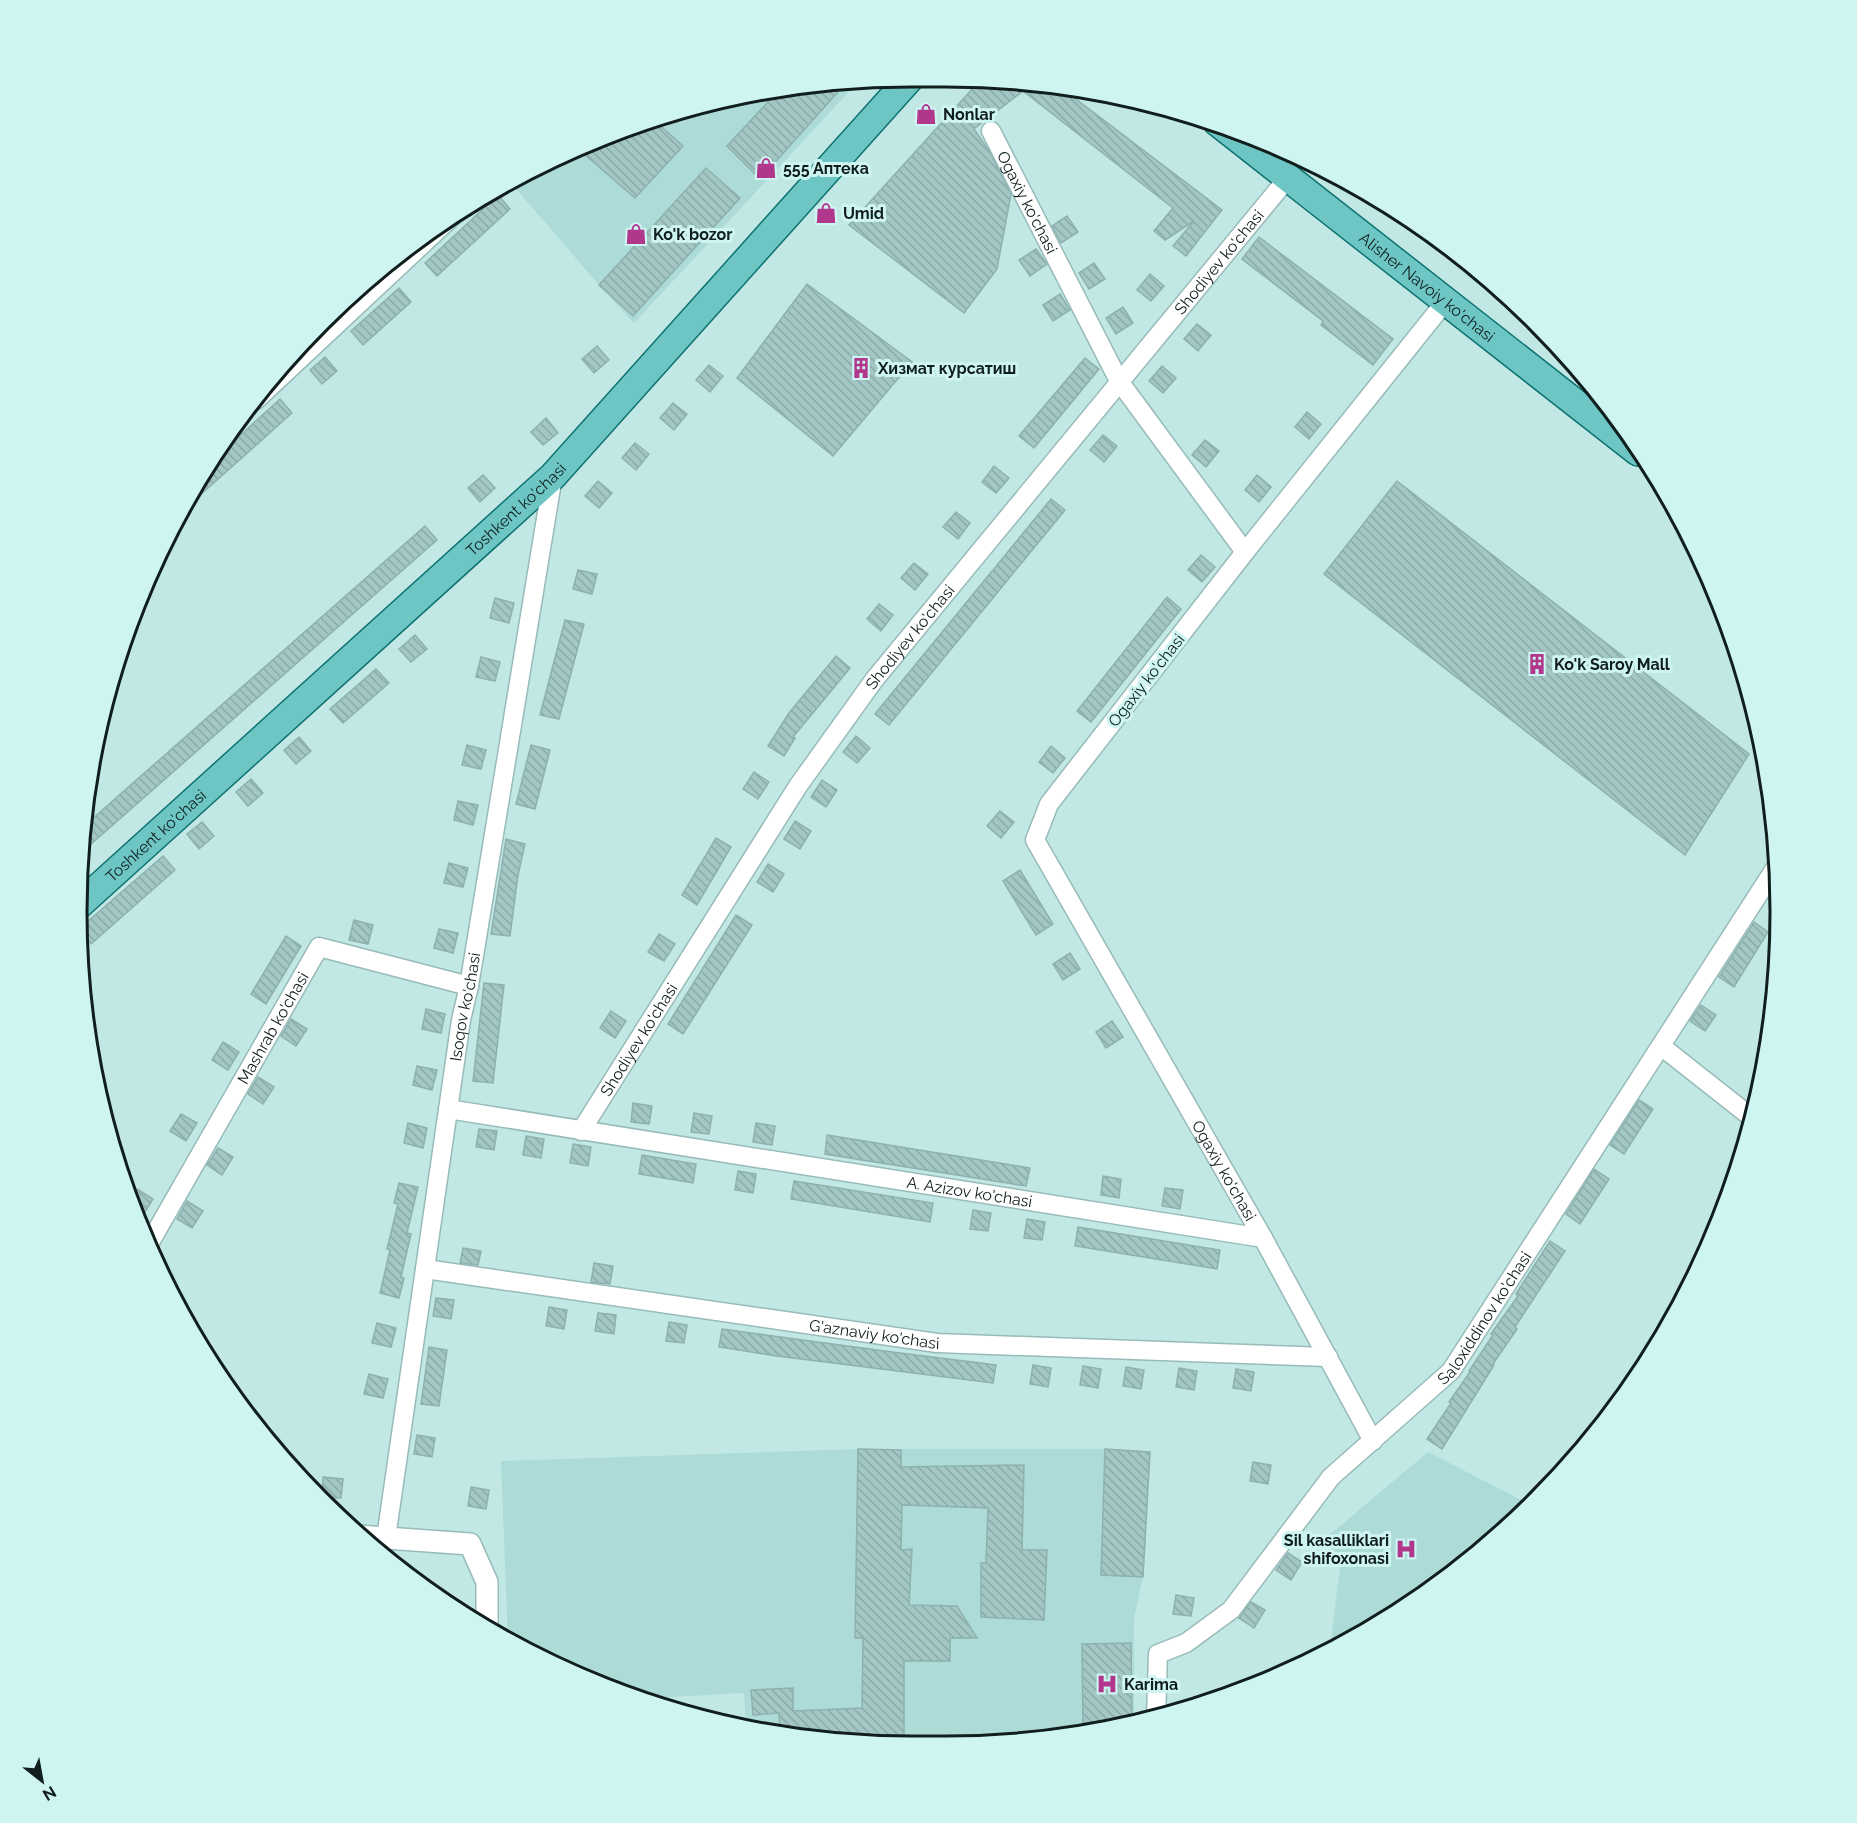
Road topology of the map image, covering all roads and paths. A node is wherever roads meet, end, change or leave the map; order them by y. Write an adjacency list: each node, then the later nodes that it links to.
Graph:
1 (902, 87): 10 (main road, Toshkent ko'chasi)
2 (991, 131): 8 (street, Ogaxiy ko'chasi)
3 (1243, 143): 4 (main road, Alisher Navoiy ko'chasi)
4 (1287, 179): 6 (main road, Alisher Navoiy ko'chasi); 8 (street, Shodiyev ko'chasi)
5 (400, 265): 7 (street)
6 (1445, 302): 9 (main road, Alisher Navoiy ko'chasi); 11 (street)
7 (302, 357)
8 (1119, 381): 11 (street, Ogaxiy ko'chasi); 18 (street, Shodiyev ko'chasi)
9 (1620, 438)
10 (553, 476): 13 (main road, Toshkent ko'chasi); 14 (street, Isoqov ko'chasi)
11 (1245, 552): 20 (street, Ogaxiy ko'chasi)
12 (1769, 880): 15 (street, Saloxiddinov ko'chasi)
13 (88, 897)
14 (469, 986): 16 (street, Isoqov ko'chasi); 19 (street, Mashrab ko'chasi)
15 (1661, 1046): 17 (street); 23 (street, Saloxiddinov ko'chasi)
16 (448, 1108): 18 (street, A. Azizov ko'chasi); 21 (street, Isoqov ko'chasi)
17 (1745, 1112)
18 (581, 1131): 20 (street, A. Azizov ko'chasi)
19 (154, 1236)
20 (1263, 1238): 22 (street)
21 (426, 1269): 22 (street, G'aznaviy ko'chasi); 25 (street, Isoqov ko'chasi)
22 (1328, 1358): 23 (street)
23 (1372, 1441): 27 (street, Saloxiddinov ko'chasi)
24 (376, 1537): 25 (street)
25 (386, 1538): 26 (street)
26 (487, 1618)
27 (1156, 1709)

